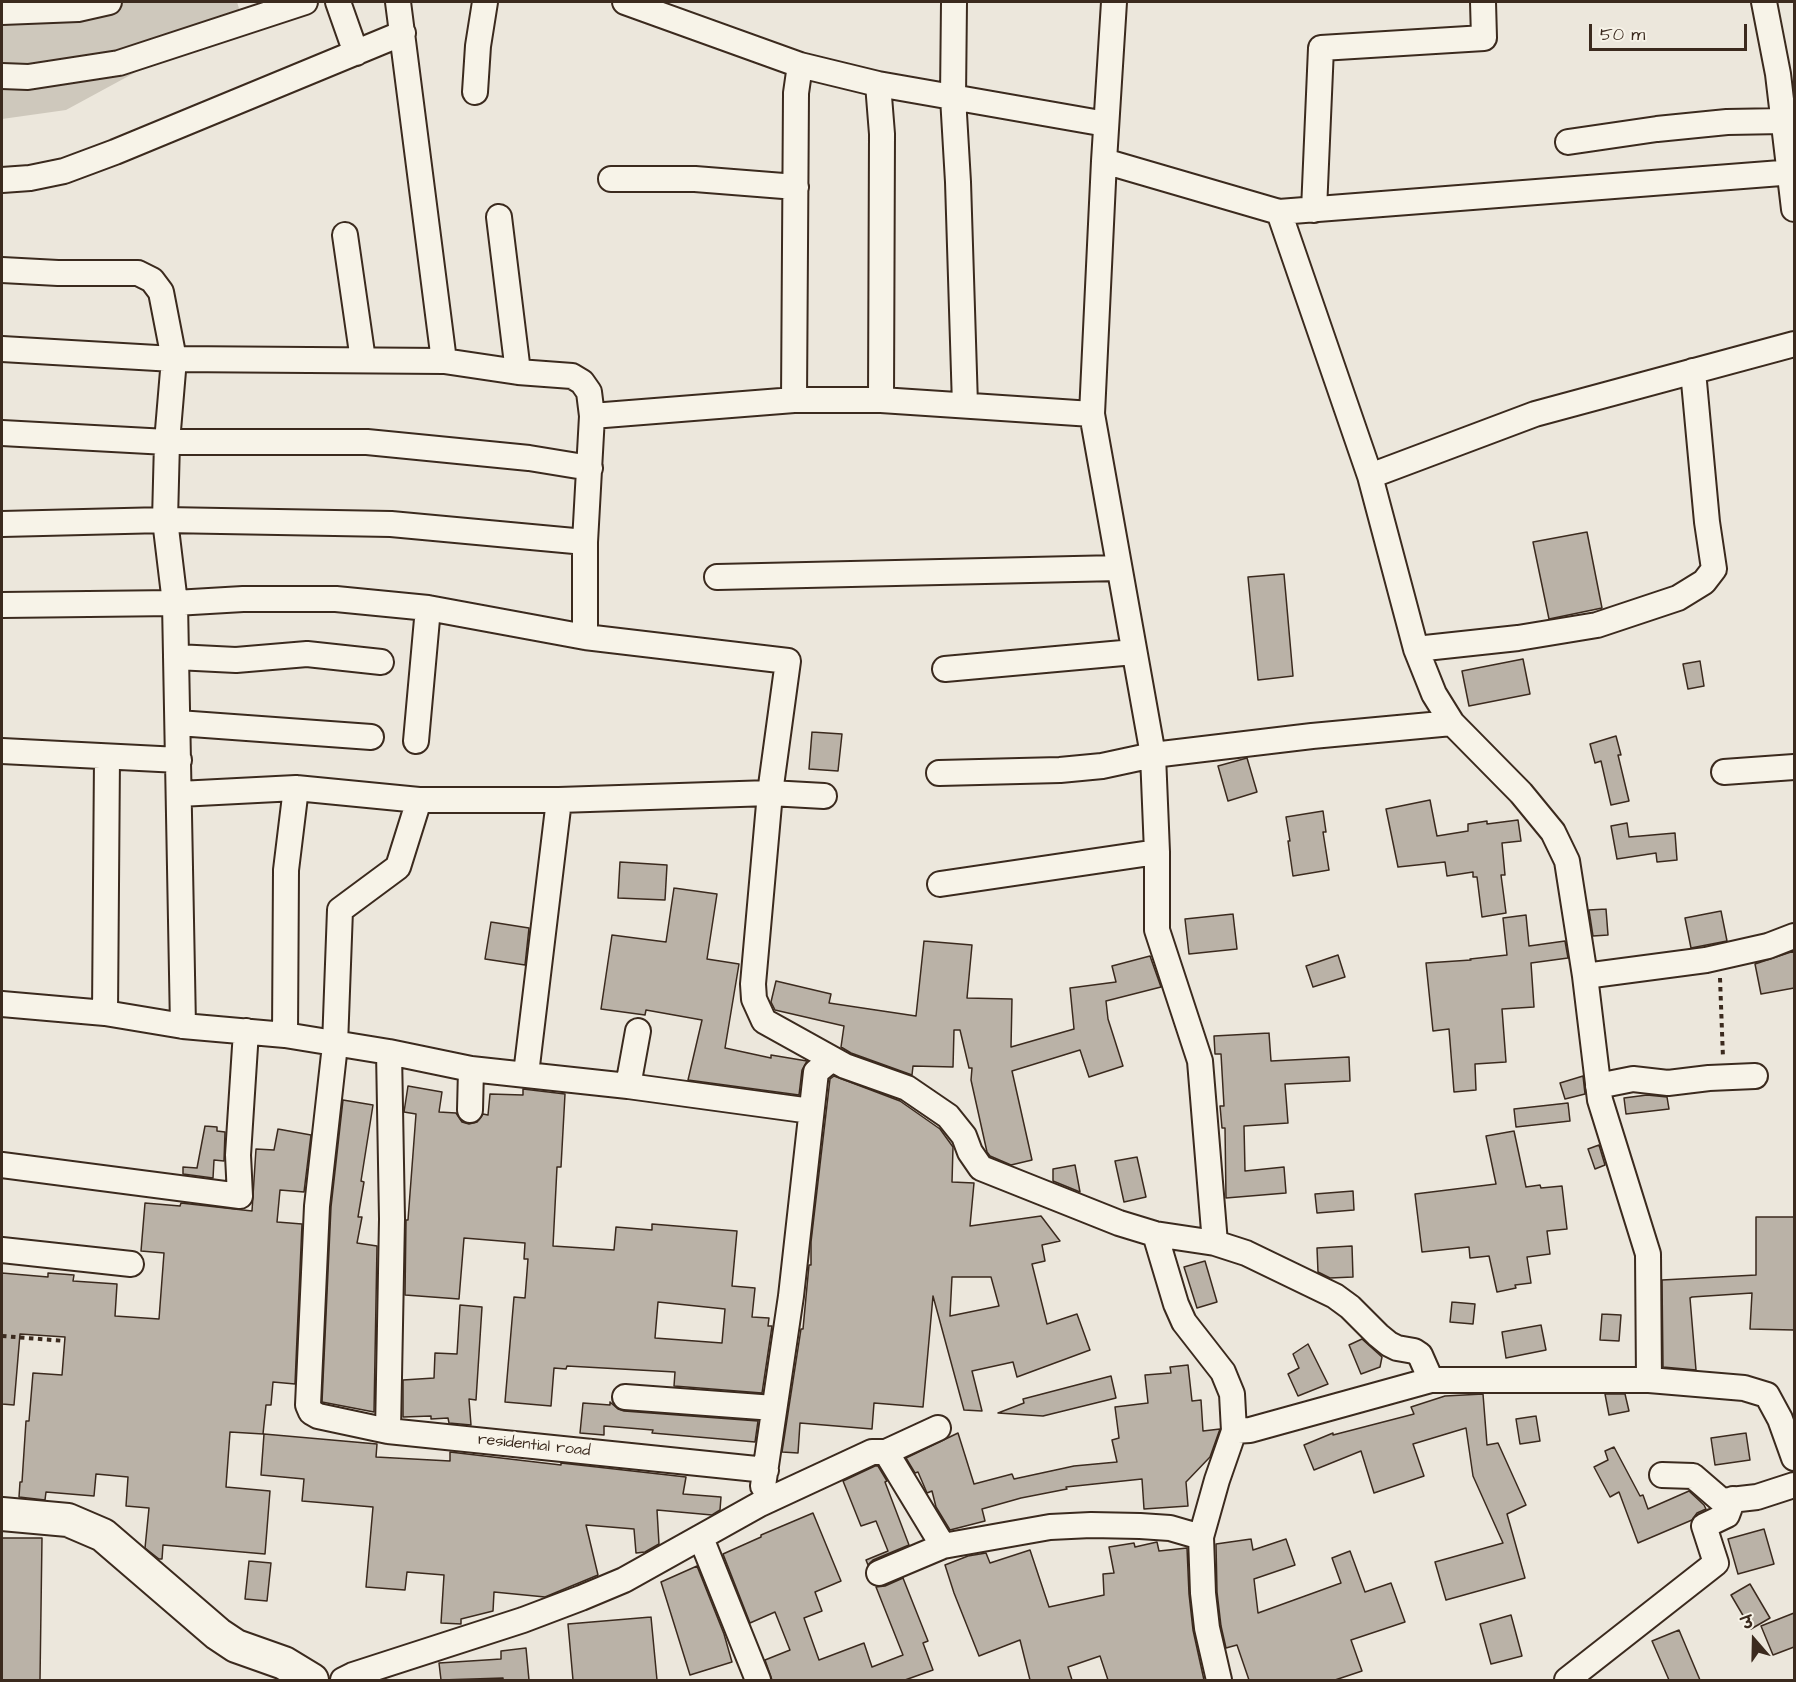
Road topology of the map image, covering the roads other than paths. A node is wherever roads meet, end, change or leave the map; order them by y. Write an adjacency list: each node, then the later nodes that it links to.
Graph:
1 (109, 2): 12 (street)
2 (305, 2): 11 (street)
3 (338, 2): 14 (street)
4 (398, 2): 13 (street)
5 (485, 2): 19 (street)
6 (625, 2): 15 (street)
7 (954, 2): 20 (street)
8 (1114, 2): 22 (street)
9 (1483, 2): 30 (street)
10 (1764, 2): 16 (street)
11 (276, 6): 17 (street)
12 (2, 12)
13 (402, 33): 14 (street); 39 (street)
14 (356, 52): 27 (street)
15 (800, 65): 18 (street); 28 (street)
16 (1786, 74): 21 (street)
17 (2, 76)
18 (878, 84): 20 (street); 42 (street)
19 (475, 92)
20 (953, 97): 22 (street); 44 (street)
21 (1784, 122): 23 (street); 25 (street)
22 (1106, 124): 24 (street)
23 (1568, 142)
24 (1104, 161): 31 (street); 45 (street)
25 (1792, 172): 29 (street); 30 (street)
26 (611, 179): 28 (street)
27 (2, 180)
28 (796, 187): 43 (street)
29 (1794, 209)
30 (1314, 210): 31 (street)
31 (1280, 212): 50 (street)
32 (499, 217): 41 (street)
33 (345, 235): 38 (street)
34 (2, 270): 37 (street)
35 (1794, 344): 40 (street)
36 (2, 349): 37 (street)
37 (174, 358): 38 (street); 48 (street)
38 (363, 360): 39 (street)
39 (444, 361): 41 (street)
40 (1693, 371): 50 (street); 60 (street)
41 (518, 372): 46 (street)
42 (881, 399): 43 (street); 44 (street)
43 (794, 400): 46 (street)
44 (965, 405): 45 (street)
45 (1092, 414): 54 (street)
46 (592, 416): 49 (street)
47 (2, 433): 48 (street)
48 (167, 442): 49 (street); 51 (street)
49 (590, 468): 53 (street)
50 (1370, 476): 60 (street)
51 (165, 520): 52 (street); 53 (street); 56 (street)
52 (2, 524)
53 (585, 542): 59 (street)
54 (1119, 568): 55 (street); 61 (street)
55 (717, 577)
56 (175, 603): 57 (street); 58 (street); 62 (street)
57 (2, 605)
58 (428, 608): 59 (street); 68 (street)
59 (585, 637): 77 (street)
60 (1416, 650): 66 (street)
61 (1134, 652): 64 (street); 70 (street)
62 (176, 657): 63 (street); 65 (street)
63 (381, 662)
64 (945, 669)
65 (178, 723): 67 (street); 72 (street)
66 (1452, 723): 70 (street); 85 (street)
67 (371, 737)
68 (416, 741)
69 (2, 751): 71 (street)
70 (1153, 755): 75 (street); 82 (street)
71 (107, 757): 72 (street); 87 (street)
72 (179, 760): 78 (street)
73 (1794, 767): 74 (street)
74 (1724, 772)
75 (939, 773)
76 (296, 788): 78 (street); 80 (street); 91 (street)
77 (770, 793): 79 (street); 81 (street); 94 (street)
78 (179, 794): 88 (street)
79 (824, 796)
80 (419, 800): 81 (street); 92 (street)
81 (559, 800): 96 (street)
82 (1157, 852): 83 (street); 104 (street)
83 (940, 884)
84 (1794, 936): 85 (street)
85 (1585, 976): 99 (street)
86 (2, 1004): 87 (street)
87 (105, 1013): 88 (street)
88 (183, 1026): 89 (street)
89 (246, 1031): 91 (street); 102 (street)
90 (638, 1031): 98 (street)
91 (285, 1035): 92 (street)
92 (335, 1045): 93 (street); 112 (street, residential road)
93 (389, 1052): 95 (street); 112 (street)
94 (832, 1059): 101 (street); 103 (street)
95 (471, 1069): 96 (street); 100 (street)
96 (526, 1074): 98 (street)
97 (1755, 1076): 99 (street)
98 (628, 1086): 101 (street)
99 (1598, 1086): 108 (street)
100 (470, 1110)
101 (811, 1111): 110 (street)
102 (2, 1165)
103 (1155, 1234): 104 (street); 113 (street)
104 (1215, 1243): 107 (street)
105 (2, 1250): 106 (street)
106 (131, 1264)
107 (1431, 1380): 108 (street); 113 (street)
108 (1649, 1380): 115 (street)
109 (625, 1397): 110 (street)
110 (774, 1408): 116 (street)
111 (938, 1428): 114 (street)
112 (388, 1431): 116 (street, residential road)
113 (1234, 1431): 122 (street)
114 (886, 1452): 120 (street); 124 (street)
115 (1794, 1458)
116 (766, 1470): 120 (street)
117 (1662, 1474): 119 (street)
118 (1794, 1485): 119 (street)
119 (1733, 1499): 130 (street)
120 (760, 1504): 123 (street)
121 (2, 1514): 126 (street)
122 (1201, 1537): 124 (street); 129 (street)
123 (701, 1538): 127 (street); 128 (street)
124 (943, 1546): 125 (street)
125 (879, 1573)
126 (312, 1680)
127 (343, 1680)
128 (758, 1680)
129 (1220, 1680)
130 (1567, 1680)

